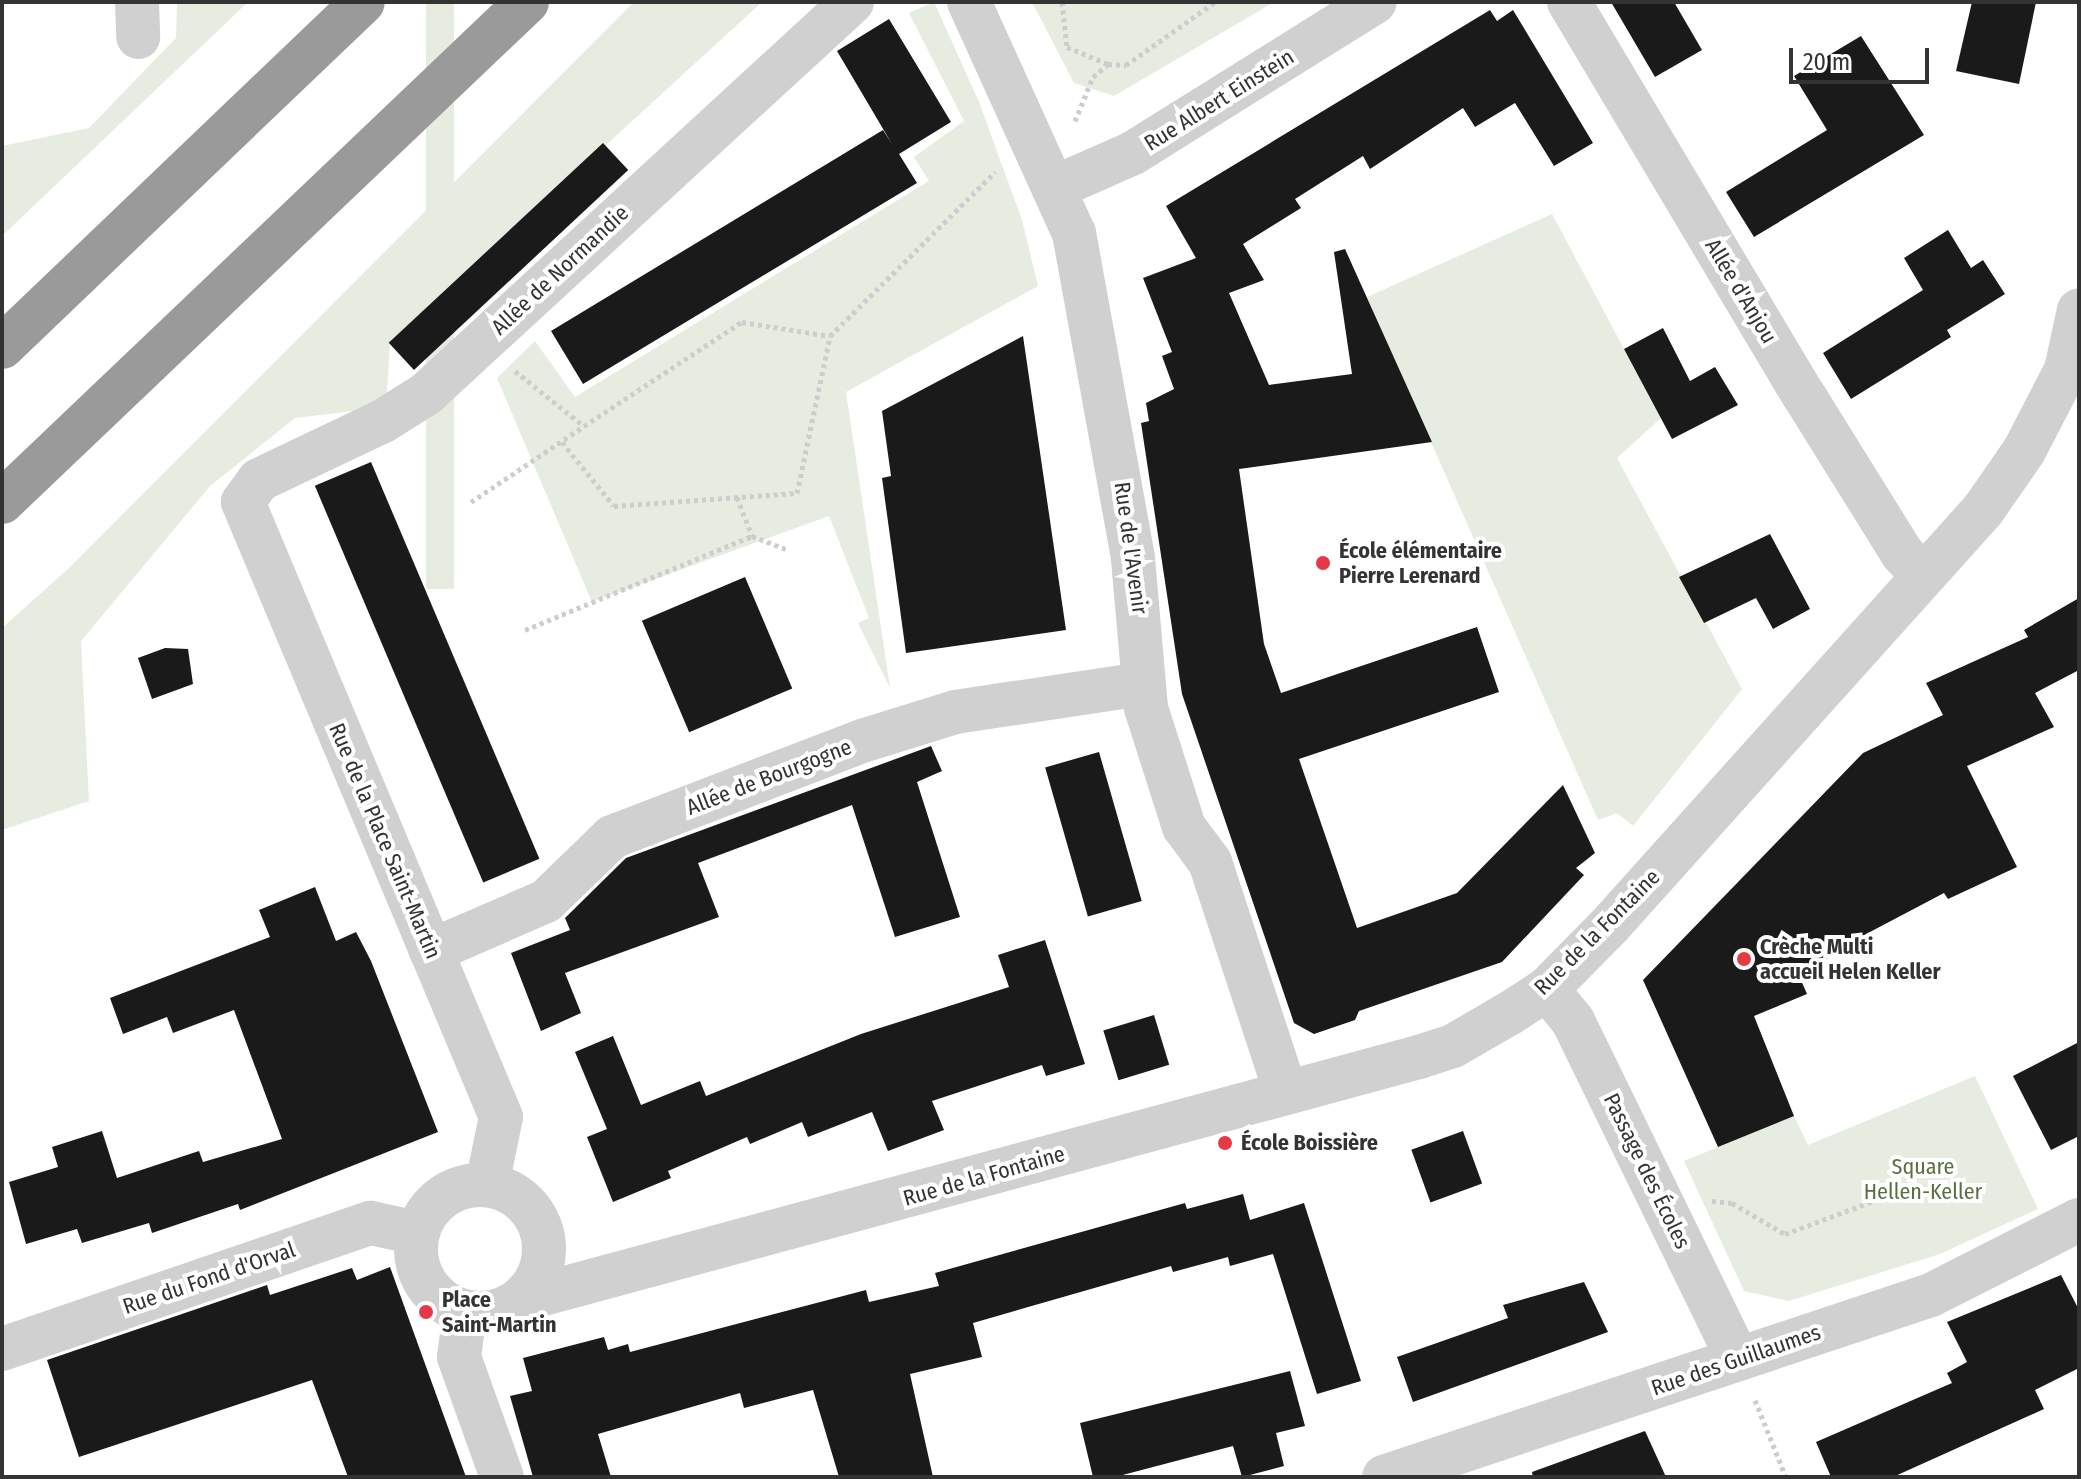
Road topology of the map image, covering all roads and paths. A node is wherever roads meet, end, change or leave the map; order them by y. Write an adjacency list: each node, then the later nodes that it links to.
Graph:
1 (363, 2): 14 (highway)
2 (527, 2): 18 (highway)
3 (852, 2): 13 (street, Allée de Normandie)
4 (969, 2): 10 (street, Rue de l'Avenir)
5 (1062, 2): 9 (path)
6 (1215, 2): 9 (path)
7 (1375, 2): 10 (street, Rue Albert Einstein)
8 (1569, 2): 23 (street, Allée d'Anjou)
9 (1108, 64): 10 (path)
10 (1047, 168): 12 (path); 25 (street, Rue de l'Avenir)
11 (2079, 310): 23 (street, Rue de la Fontaine)
12 (830, 336): 15 (path); 17 (path)
13 (480, 343): 15 (path); 19 (street, Allée de Normandie)
14 (2, 347)
15 (584, 426): 16 (path)
16 (562, 442): 17 (path); 20 (path)
17 (737, 497): 21 (path)
18 (2, 502)
19 (243, 502): 26 (street, Rue de la Place Saint-Martin)
20 (471, 502)
21 (752, 536): 22 (path); 24 (path)
22 (788, 550)
23 (1921, 574): 27 (street, Rue de la Fontaine)
24 (525, 630)
25 (1142, 684): 26 (street, Allée de Bourgogne); 28 (street, Rue de l'Avenir)
26 (431, 951): 29 (street, Rue de la Place Saint-Martin)
27 (1547, 989): 28 (street, Rue de la Fontaine); 31 (street, Passage des Écoles)
28 (1286, 1093): 35 (street, Rue de la Fontaine)
29 (487, 1185): 33 (street); 34 (street)
30 (1884, 1197): 31 (path)
31 (1670, 1218): 39 (street, Passage des Écoles)
32 (2079, 1220): 39 (street, Rue des Guillaumes)
33 (417, 1233): 37 (street); 38 (street, Rue du Fond d'Orval)
34 (545, 1257): 35 (street, Rue de la Fontaine); 36 (street)
35 (633, 1274): 36 (street, Rue de la Fontaine)
36 (521, 1300): 37 (street)
37 (465, 1312): 40 (street)
38 (2, 1349)
39 (1738, 1359): 41 (street, Rue des Guillaumes); 42 (path)
40 (502, 1477)
41 (1384, 1477)
42 (1786, 1477)

